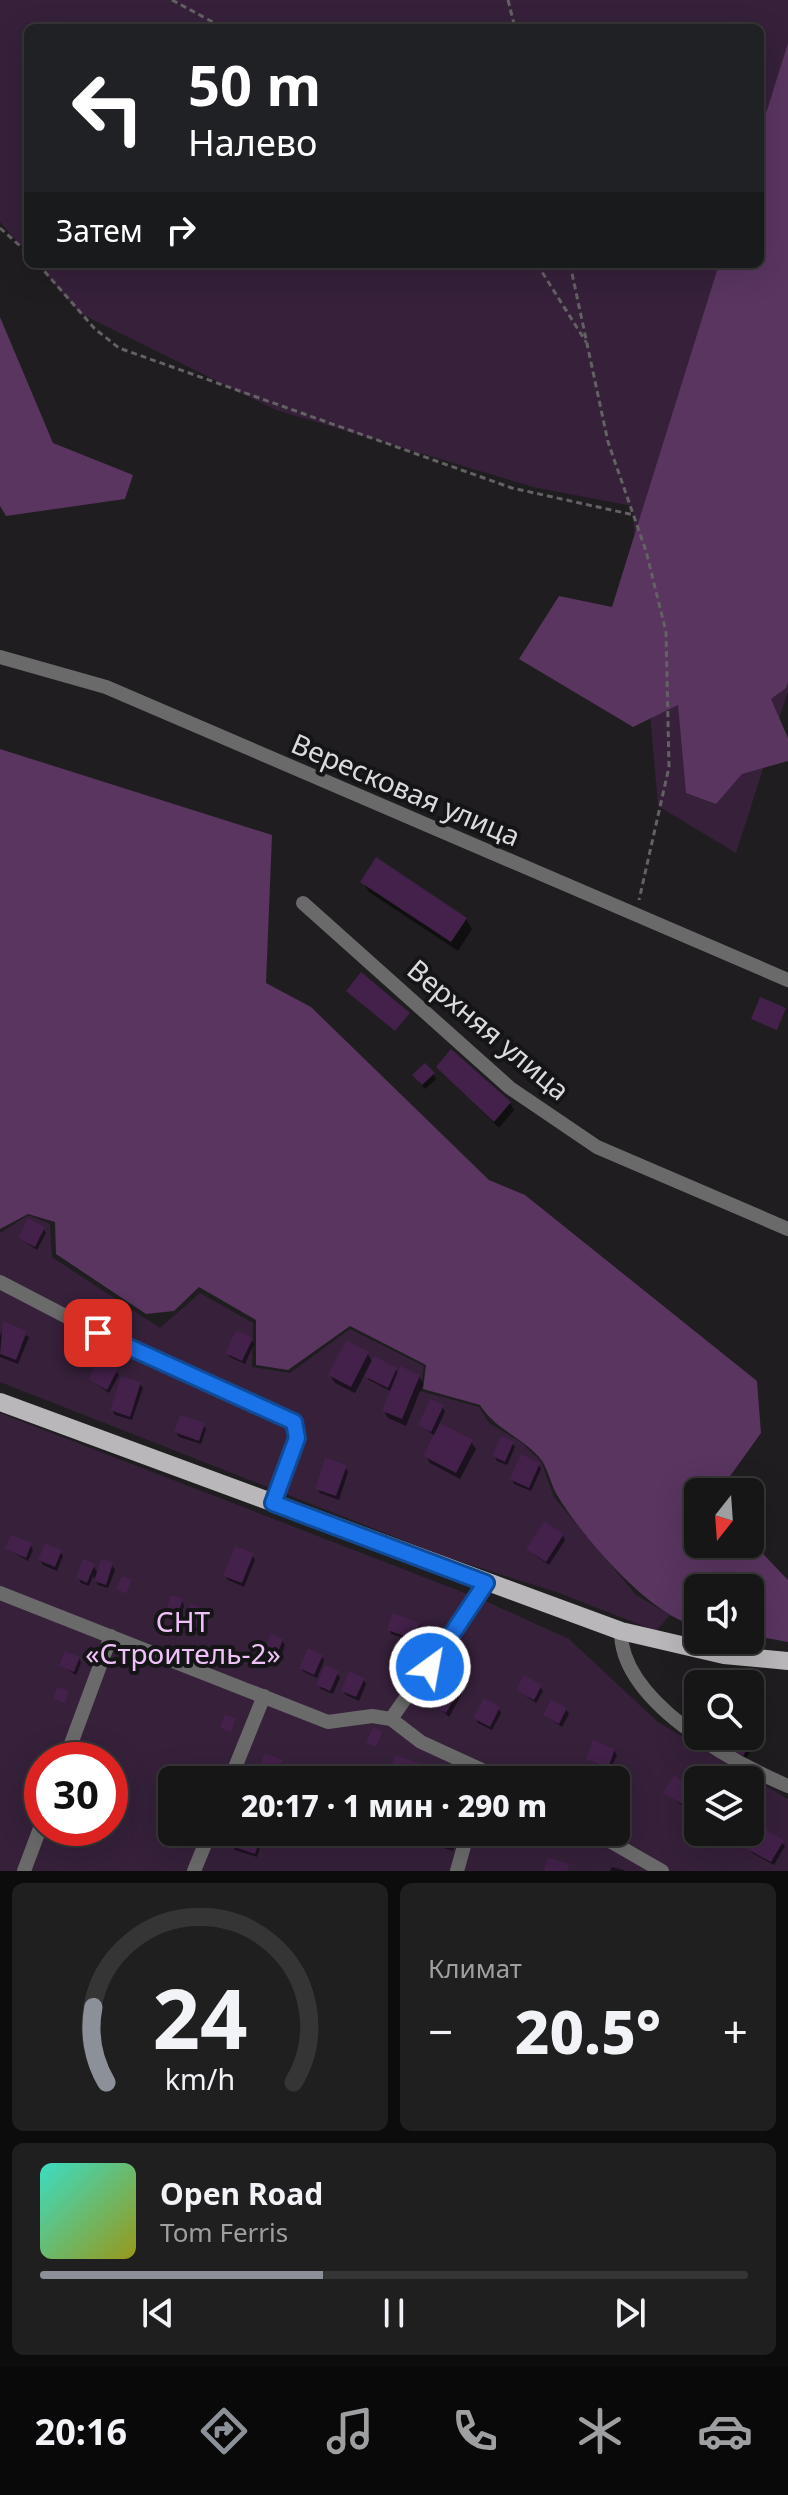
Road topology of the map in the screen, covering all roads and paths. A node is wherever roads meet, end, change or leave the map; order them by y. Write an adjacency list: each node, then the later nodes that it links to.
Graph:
1 (172, 0): 3 (path)
2 (508, 0): 4 (path)
3 (217, 24)
4 (514, 24)
5 (0, 228): 6 (path)
6 (24, 249)
7 (42, 268): 11 (path)
8 (539, 268): 10 (path)
9 (571, 268): 10 (path)
10 (588, 346): 11 (path)
11 (634, 515): 14 (path)
12 (0, 657): 14 (street, Вересковая улица)
13 (303, 903): 16 (street, Верхняя улица)
14 (635, 915): 15 (street, Вересковая улица)
15 (788, 980)
16 (788, 1229)
17 (0, 1282): 19 (street)
18 (0, 1402): 19 (main road)
19 (273, 1503): 20 (main road)
20 (486, 1583): 22 (main road); 26 (street)
21 (0, 1593): 23 (street)
22 (621, 1631): 24 (main road); 30 (street)
23 (111, 1636): 25 (street); 27 (street)
24 (788, 1661)
25 (264, 1696): 26 (street); 28 (street)
26 (391, 1719): 29 (street)
27 (72, 1742)
28 (236, 1766)
29 (468, 1766)
30 (788, 1786)
31 (33, 1846): 35 (street)
32 (204, 1846): 36 (street)
33 (464, 1846): 37 (street)
34 (618, 1846): 38 (street)
35 (24, 1871)
36 (194, 1871)
37 (457, 1871)
38 (662, 1871)

